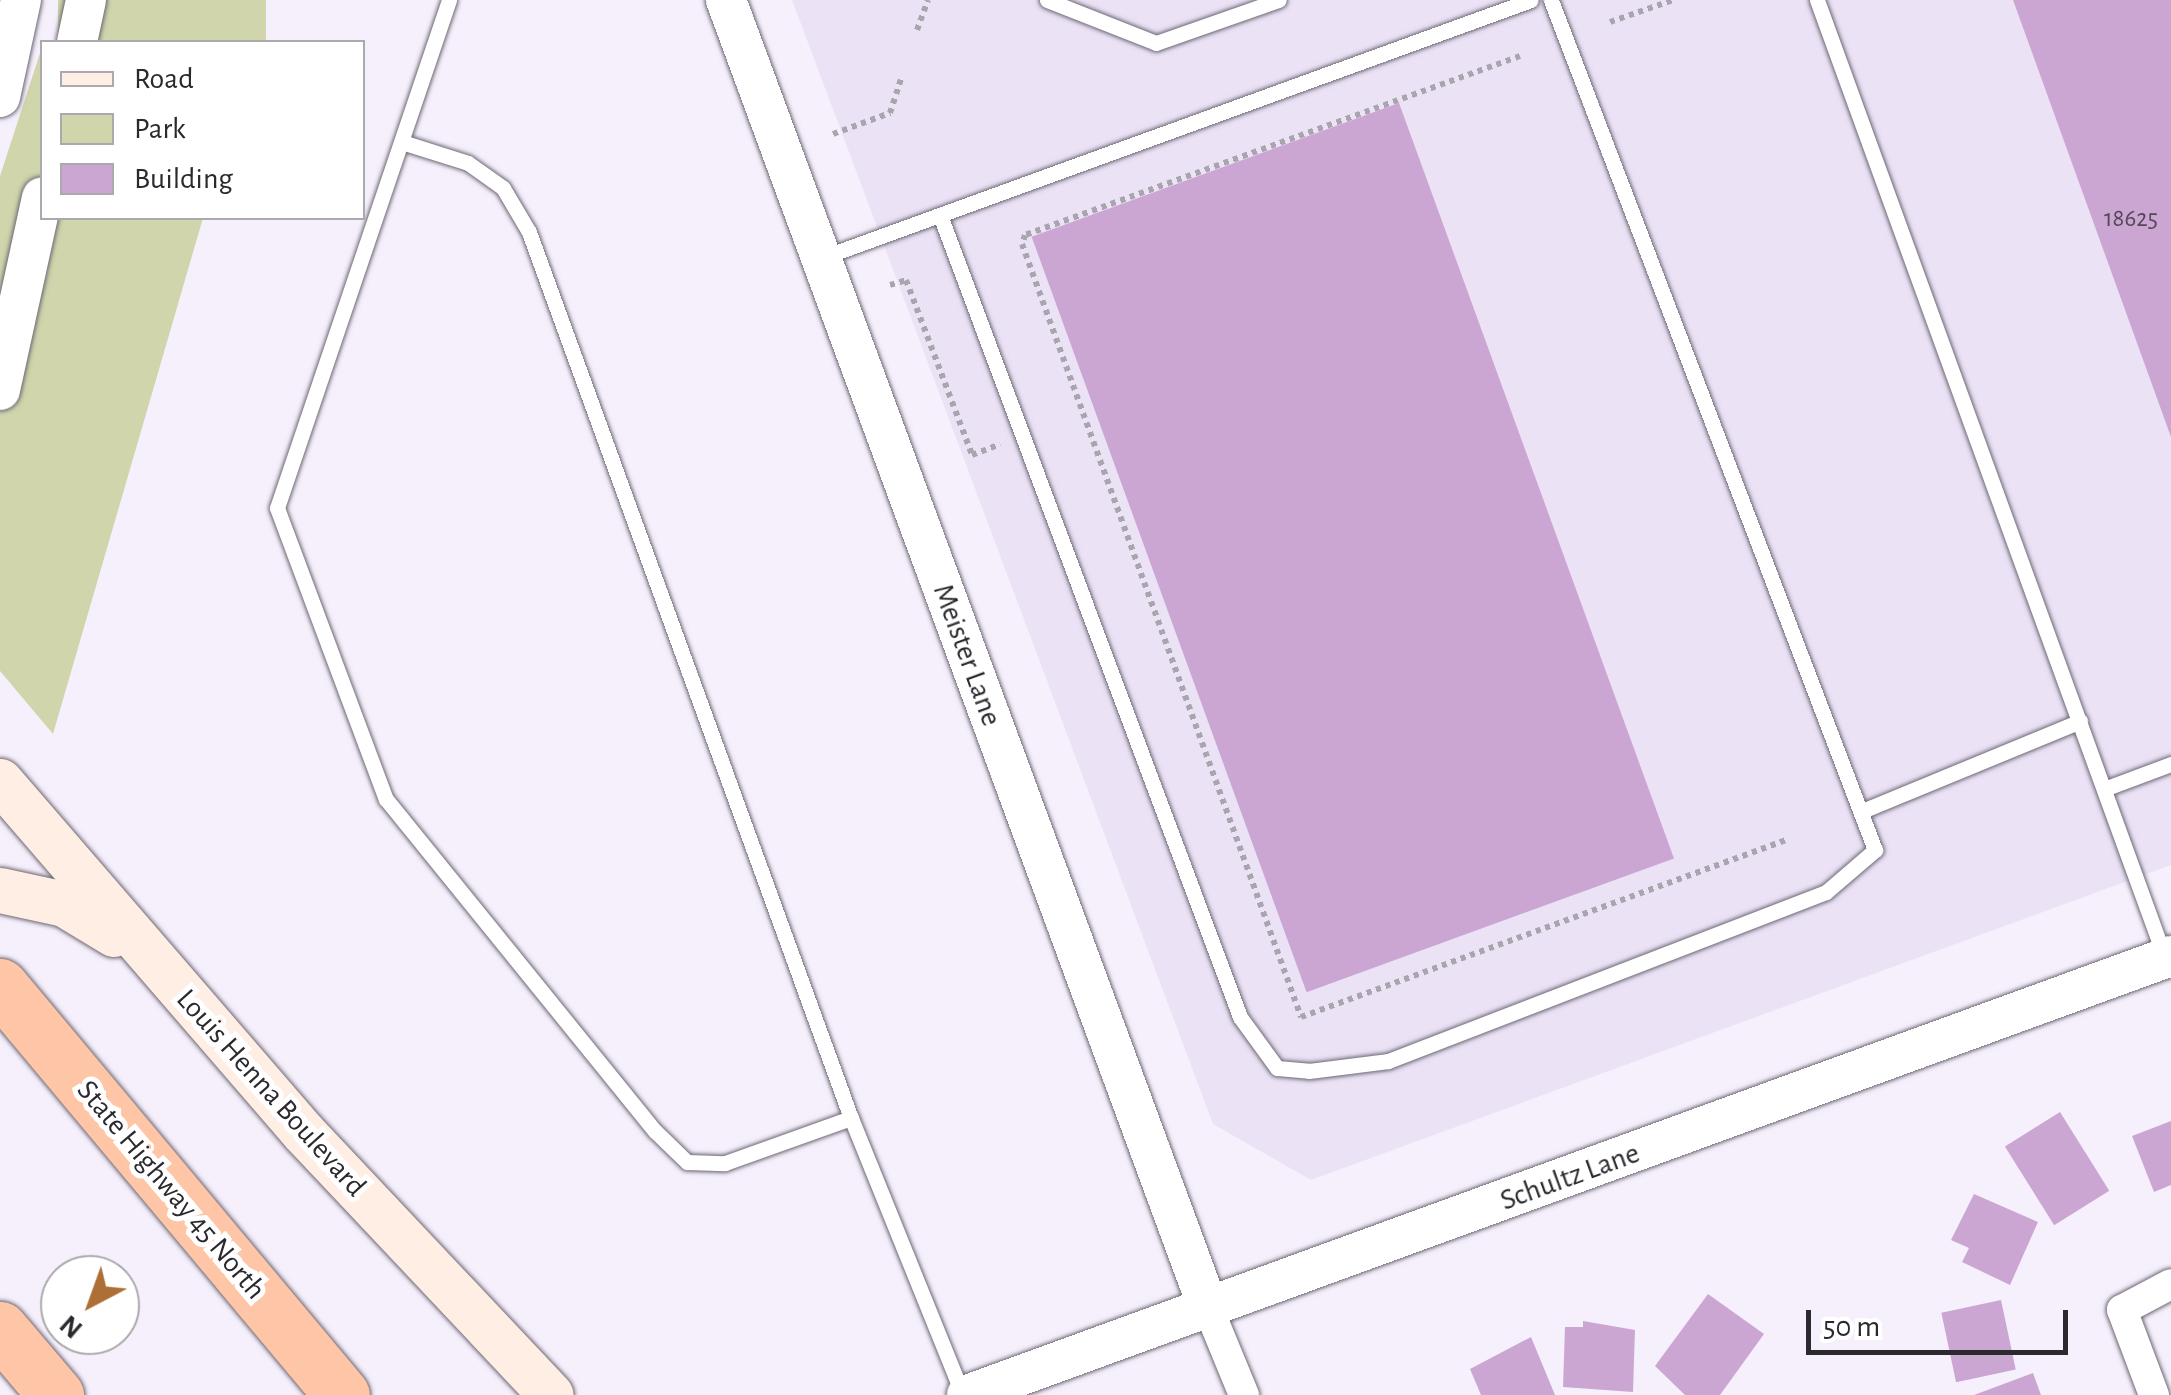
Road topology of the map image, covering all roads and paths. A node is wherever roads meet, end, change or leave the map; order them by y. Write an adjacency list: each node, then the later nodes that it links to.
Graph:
1 (21, 0): 17 (street)
2 (86, 0): 14 (street)
3 (450, 0): 19 (lane)
4 (726, 0): 22 (street, Meister Lane)
5 (928, 0): 13 (path)
6 (1047, 0): 7 (lane)
7 (1279, 0)
8 (1531, 0): 21 (lane)
9 (1550, 0): 30 (lane)
10 (1673, 0): 12 (path)
11 (1817, 0): 26 (lane)
12 (1610, 22)
13 (917, 30)
14 (76, 40)
15 (1520, 56): 31 (path)
16 (902, 76): 18 (path)
17 (0, 97)
18 (833, 134)
19 (405, 143): 36 (lane); 36 (lane)
20 (40, 207): 24 (street)
21 (940, 215): 22 (lane); 30 (lane)
22 (821, 258): 38 (street, Meister Lane)
23 (890, 285): 25 (path)
24 (0, 390)
25 (1004, 443)
26 (2080, 722): 29 (lane); 30 (lane)
27 (2171, 764): 29 (lane)
28 (0, 782): 33 (main road, Louis Henna Boulevard)
29 (2104, 789): 34 (lane)
30 (1862, 811)
31 (1786, 840)
32 (0, 890): 33 (main road)
33 (139, 944): 40 (main road, Louis Henna Boulevard)
34 (2168, 957): 38 (street, Schultz Lane)
35 (0, 986): 42 (highway, State Highway 45 North)
36 (851, 1118): 45 (lane)
37 (2171, 1284): 47 (street)
38 (1208, 1310): 45 (street, Schultz Lane); 46 (street)
39 (0, 1328): 41 (highway)
40 (518, 1361): 43 (main road, Louis Henna Boulevard); 44 (street)
41 (56, 1395)
42 (342, 1395)
43 (551, 1395)
44 (576, 1395)
45 (965, 1395)
46 (1244, 1395)
47 (2154, 1395)

